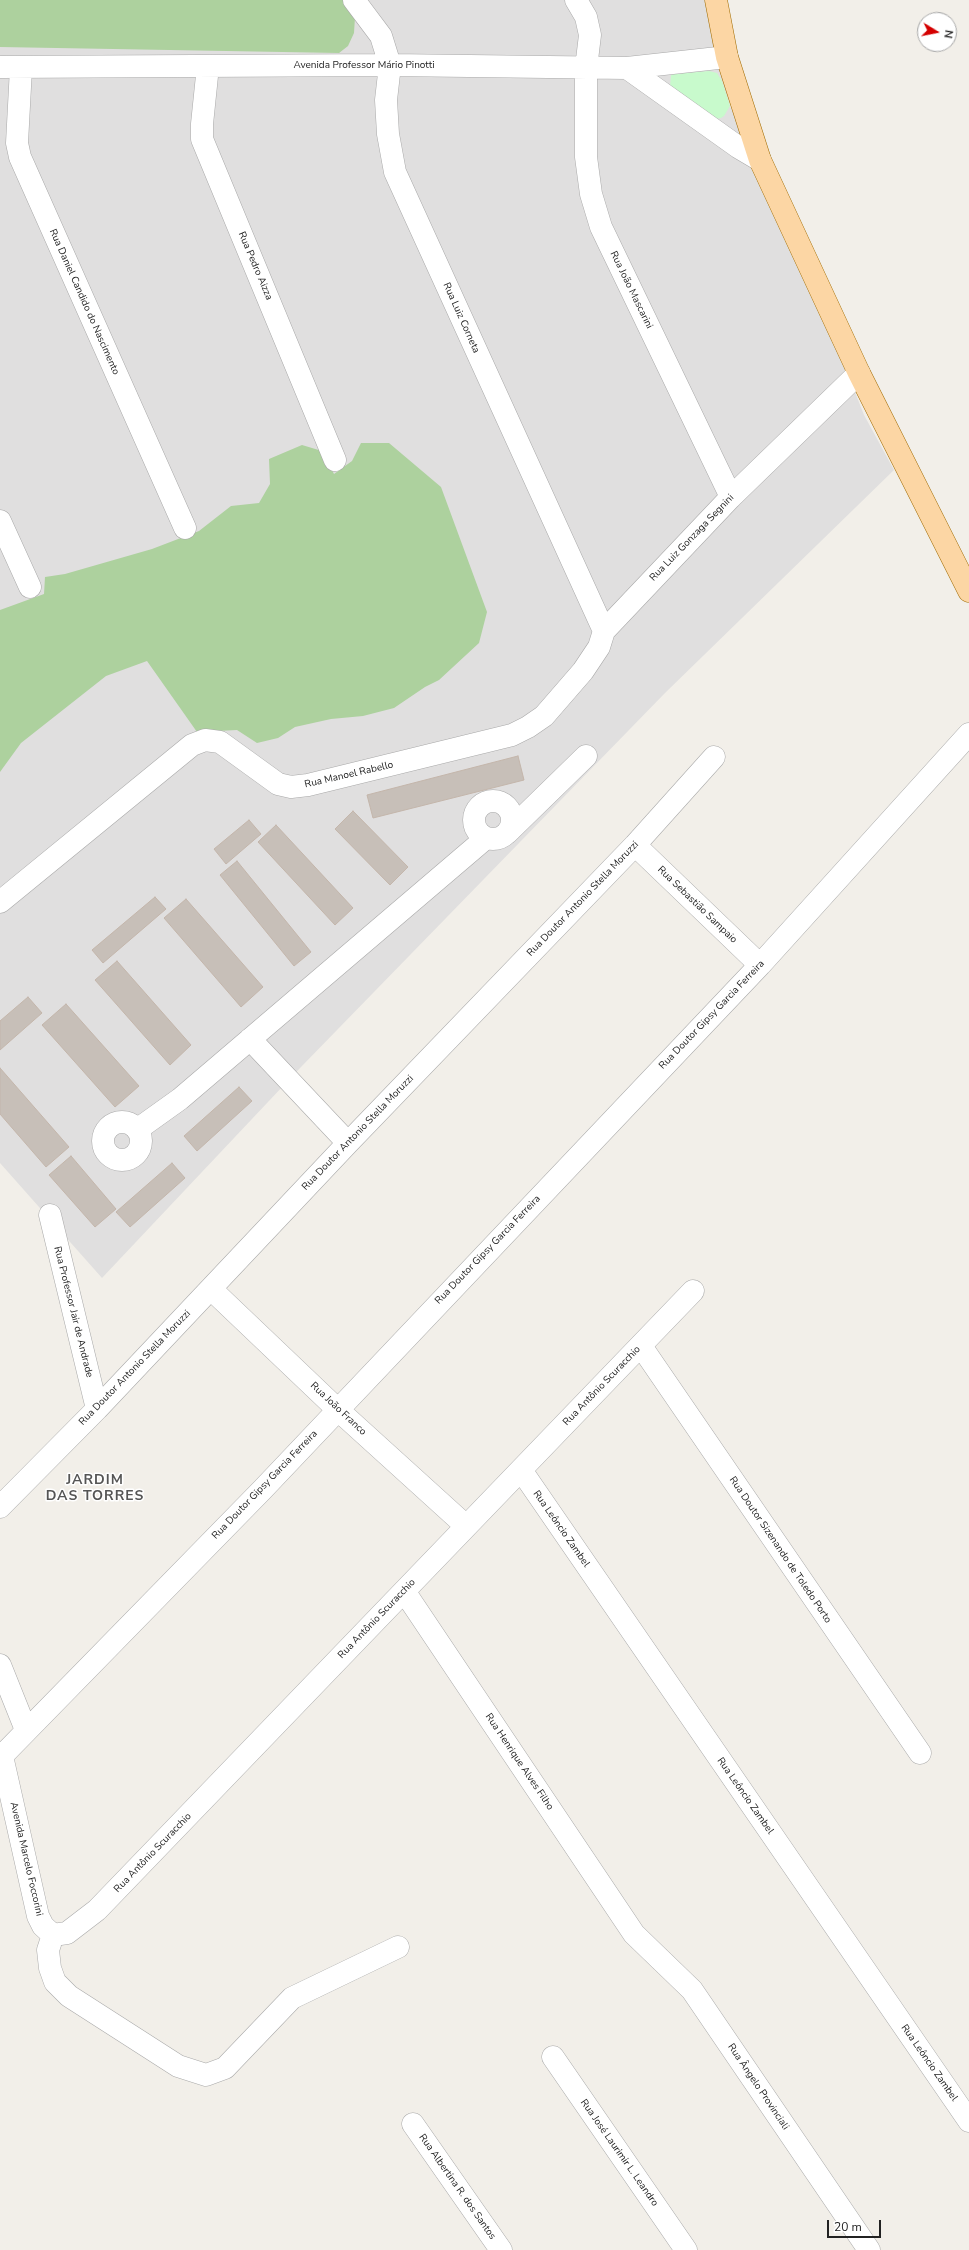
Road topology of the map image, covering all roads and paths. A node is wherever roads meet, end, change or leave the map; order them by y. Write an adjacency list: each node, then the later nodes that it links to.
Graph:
1 (354, 0): 5 (street, Rua Luiz Corneta)
2 (576, 0): 8 (street, Rua João Mascarini)
3 (716, 0): 4 (main road)
4 (727, 56): 9 (street, Avenida Professor Mário Pinotti); 10 (main road)
5 (390, 65): 6 (street, Avenida Professor Mário Pinotti); 8 (street, Avenida Professor Mário Pinotti); 18 (street, Rua Luiz Corneta)
6 (208, 66): 7 (street, Avenida Professor Mário Pinotti); 12 (street, Rua Pedro Aizza)
7 (11, 68): 15 (street, Rua Daniel Candido do Nascimento)
8 (586, 68): 9 (street, Avenida Professor Mário Pinotti); 13 (street, Rua João Mascarini)
9 (627, 68): 10 (street)
10 (760, 160): 11 (main road)
11 (859, 373): 13 (street, Rua Luiz Gonzaga Segnini); 17 (main road)
12 (335, 460)
13 (731, 497): 18 (street, Rua Luiz Gonzaga Segnini)
14 (0, 521): 16 (street)
15 (185, 528)
16 (30, 587)
17 (969, 591)
18 (604, 631): 19 (street, Rua Luiz Gonzaga Segnini)
19 (544, 716): 28 (street, Rua Manoel Rabello)
20 (969, 734): 29 (street, Rua Doutor Gipsy Garcia Ferreira)
21 (586, 756): 23 (street)
22 (714, 757): 27 (street, Rua Doutor Antonio Stella Moruzzi)
23 (547, 793): 24 (street); 25 (street)
24 (494, 800): 25 (street); 26 (street)
25 (507, 833): 26 (street)
26 (486, 838): 30 (street)
27 (635, 845): 29 (street, Rua Sebastião Sampaio); 32 (street, Rua Doutor Antonio Stella Moruzzi)
28 (0, 902)
29 (760, 965): 38 (street, Rua Doutor Gipsy Garcia Ferreira)
30 (256, 1034): 31 (street); 32 (street)
31 (138, 1129)
32 (353, 1137): 34 (street, Rua Doutor Antonio Stella Moruzzi)
33 (50, 1215): 37 (street, Rua Professor Jair de Andrade)
34 (211, 1289): 37 (street, Rua Doutor Antonio Stella Moruzzi); 38 (street, Rua João Franco)
35 (693, 1291): 36 (street, Rua Antônio Scuracchio)
36 (641, 1346): 39 (street, Rua Antônio Scuracchio); 45 (street, Rua Doutor Sizenando de Toledo Porto)
37 (97, 1409): 40 (street, Rua Doutor Antonio Stella Moruzzi)
38 (337, 1409): 41 (street, Rua João Franco); 44 (street, Rua Doutor Gipsy Garcia Ferreira)
39 (521, 1470): 41 (street, Rua Antônio Scuracchio); 51 (street, Rua Leôncio Zambel)
40 (0, 1507)
41 (466, 1526): 42 (street, Rua Antônio Scuracchio)
42 (404, 1591): 47 (street, Rua Henrique Alves Filho); 48 (street, Rua Antônio Scuracchio)
43 (0, 1665): 44 (street)
44 (26, 1730): 46 (street, Rua Doutor Gipsy Garcia Ferreira)
45 (920, 1753)
46 (1, 1757): 48 (street, Avenida Marcelo Foccorini)
47 (634, 1934): 55 (street, Rua Ângelo Provinciali)
48 (53, 1935): 49 (street)
49 (398, 1947)
50 (553, 2057): 54 (street, Rua José Laurimir L. Leandro)
51 (969, 2121)
52 (413, 2124): 53 (street, Rua Albertina R. dos Santos)
53 (501, 2250)
54 (686, 2250)
55 (870, 2250)

